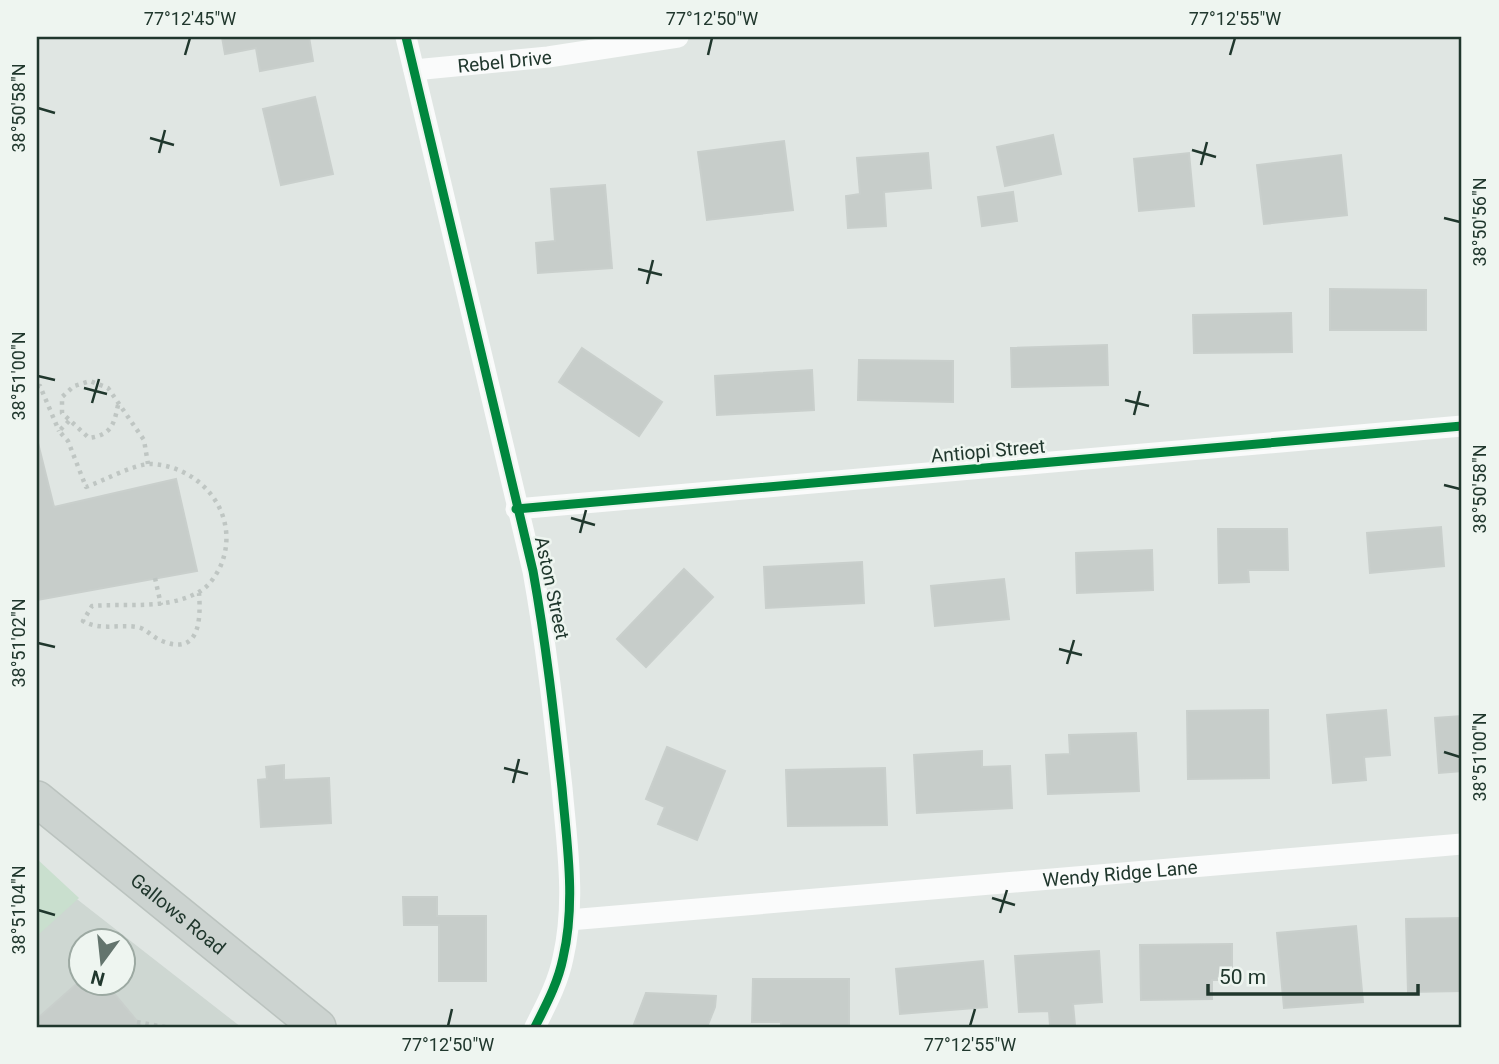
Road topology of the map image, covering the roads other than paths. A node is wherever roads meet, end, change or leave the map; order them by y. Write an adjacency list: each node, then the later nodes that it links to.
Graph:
1 (406, 37): 3 (street, Aston Street)
2 (678, 37): 3 (street, Rebel Drive)
3 (414, 70): 5 (street, Aston Street)
4 (1462, 426): 5 (street, Antiopi Street)
5 (516, 509): 8 (street, Aston Street)
6 (37, 799): 9 (main road, Gallows Road)
7 (1462, 844): 8 (street, Wendy Ridge Lane)
8 (569, 920): 10 (street, Aston Street)
9 (318, 1027)
10 (535, 1027)

